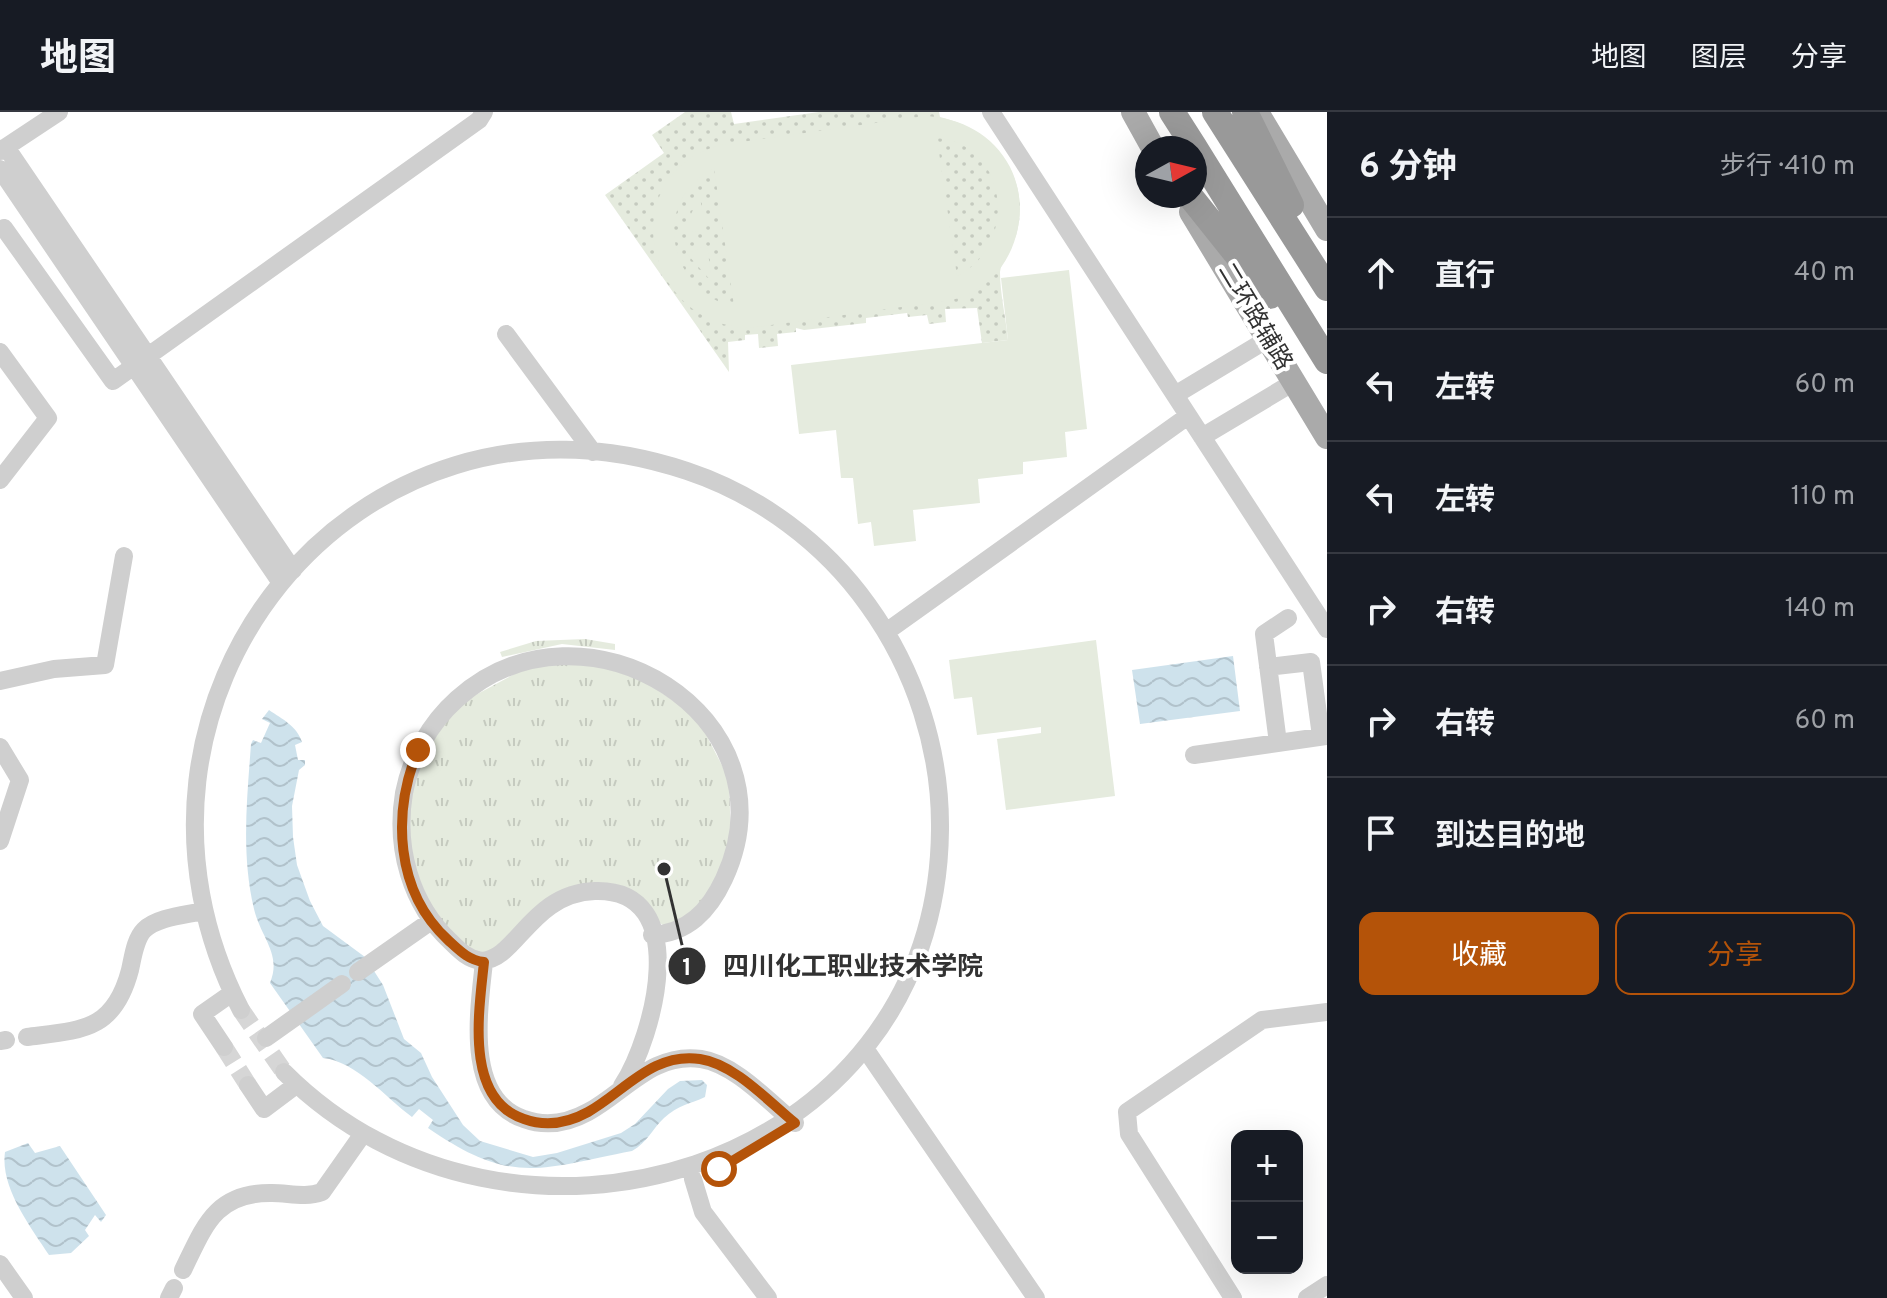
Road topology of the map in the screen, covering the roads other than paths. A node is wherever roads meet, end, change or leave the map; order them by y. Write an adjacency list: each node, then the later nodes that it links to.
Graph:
1 (59, 112): 11 (street)
2 (484, 112): 23 (street)
3 (991, 112): 27 (street)
4 (1133, 112): 9 (main road)
5 (1172, 112): 10 (highway)
6 (1215, 112): 19 (highway)
7 (1245, 112): 18 (highway)
8 (1256, 112): 17 (main road)
9 (1146, 136)
10 (1187, 136)
11 (4, 143): 23 (street)
12 (1207, 167): 24 (highway)
13 (0, 169): 23 (street)
14 (1189, 208): 21 (main road, 二环路辅路)
15 (1200, 208): 25 (highway)
16 (4, 228): 23 (street)
17 (1327, 229)
18 (1327, 276)
19 (1327, 288)
20 (506, 334): 31 (street)
21 (1268, 339): 26 (main road, 二环路辅路); 27 (street)
22 (0, 352): 32 (street)
23 (141, 361): 34 (street)
24 (1327, 361)
25 (1327, 368)
26 (1294, 382): 29 (street); 30 (main road, 二环路辅路)
27 (1175, 395): 28 (street)
28 (1188, 416): 29 (street); 37 (street)
29 (1202, 437): 36 (street)
30 (1327, 437)
31 (593, 452): 34 (street); 37 (street)
32 (0, 480)
33 (124, 556): 39 (street)
34 (287, 576): 45 (street)
35 (1288, 618): 38 (street)
36 (1327, 629)
37 (886, 632): 57 (street)
38 (1268, 667): 40 (street); 41 (street)
39 (0, 681)
40 (1324, 736): 41 (street)
41 (1278, 743): 43 (street)
42 (0, 747): 44 (street)
43 (1194, 755)
44 (0, 841)
45 (203, 911): 51 (street); 54 (street)
46 (431, 921): 47 (street); 48 (street); 49 (street)
47 (652, 935): 48 (street); 59 (street)
48 (484, 962): 59 (street)
49 (366, 967)
50 (342, 984): 55 (street)
51 (232, 993): 52 (street); 56 (street)
52 (241, 1010)
53 (1327, 1012): 69 (street)
54 (27, 1037)
55 (266, 1038)
56 (224, 1047)
57 (866, 1050): 60 (street); 68 (street)
58 (248, 1085): 61 (street)
59 (622, 1086): 60 (street)
60 (795, 1123): 62 (street)
61 (360, 1138): 62 (street); 64 (street)
62 (693, 1179): 67 (street)
63 (0, 1264): 66 (street)
64 (183, 1270)
65 (1327, 1285): 70 (street)
66 (24, 1298)
67 (768, 1298)
68 (1036, 1298)
69 (1233, 1298)
70 (1307, 1298)

